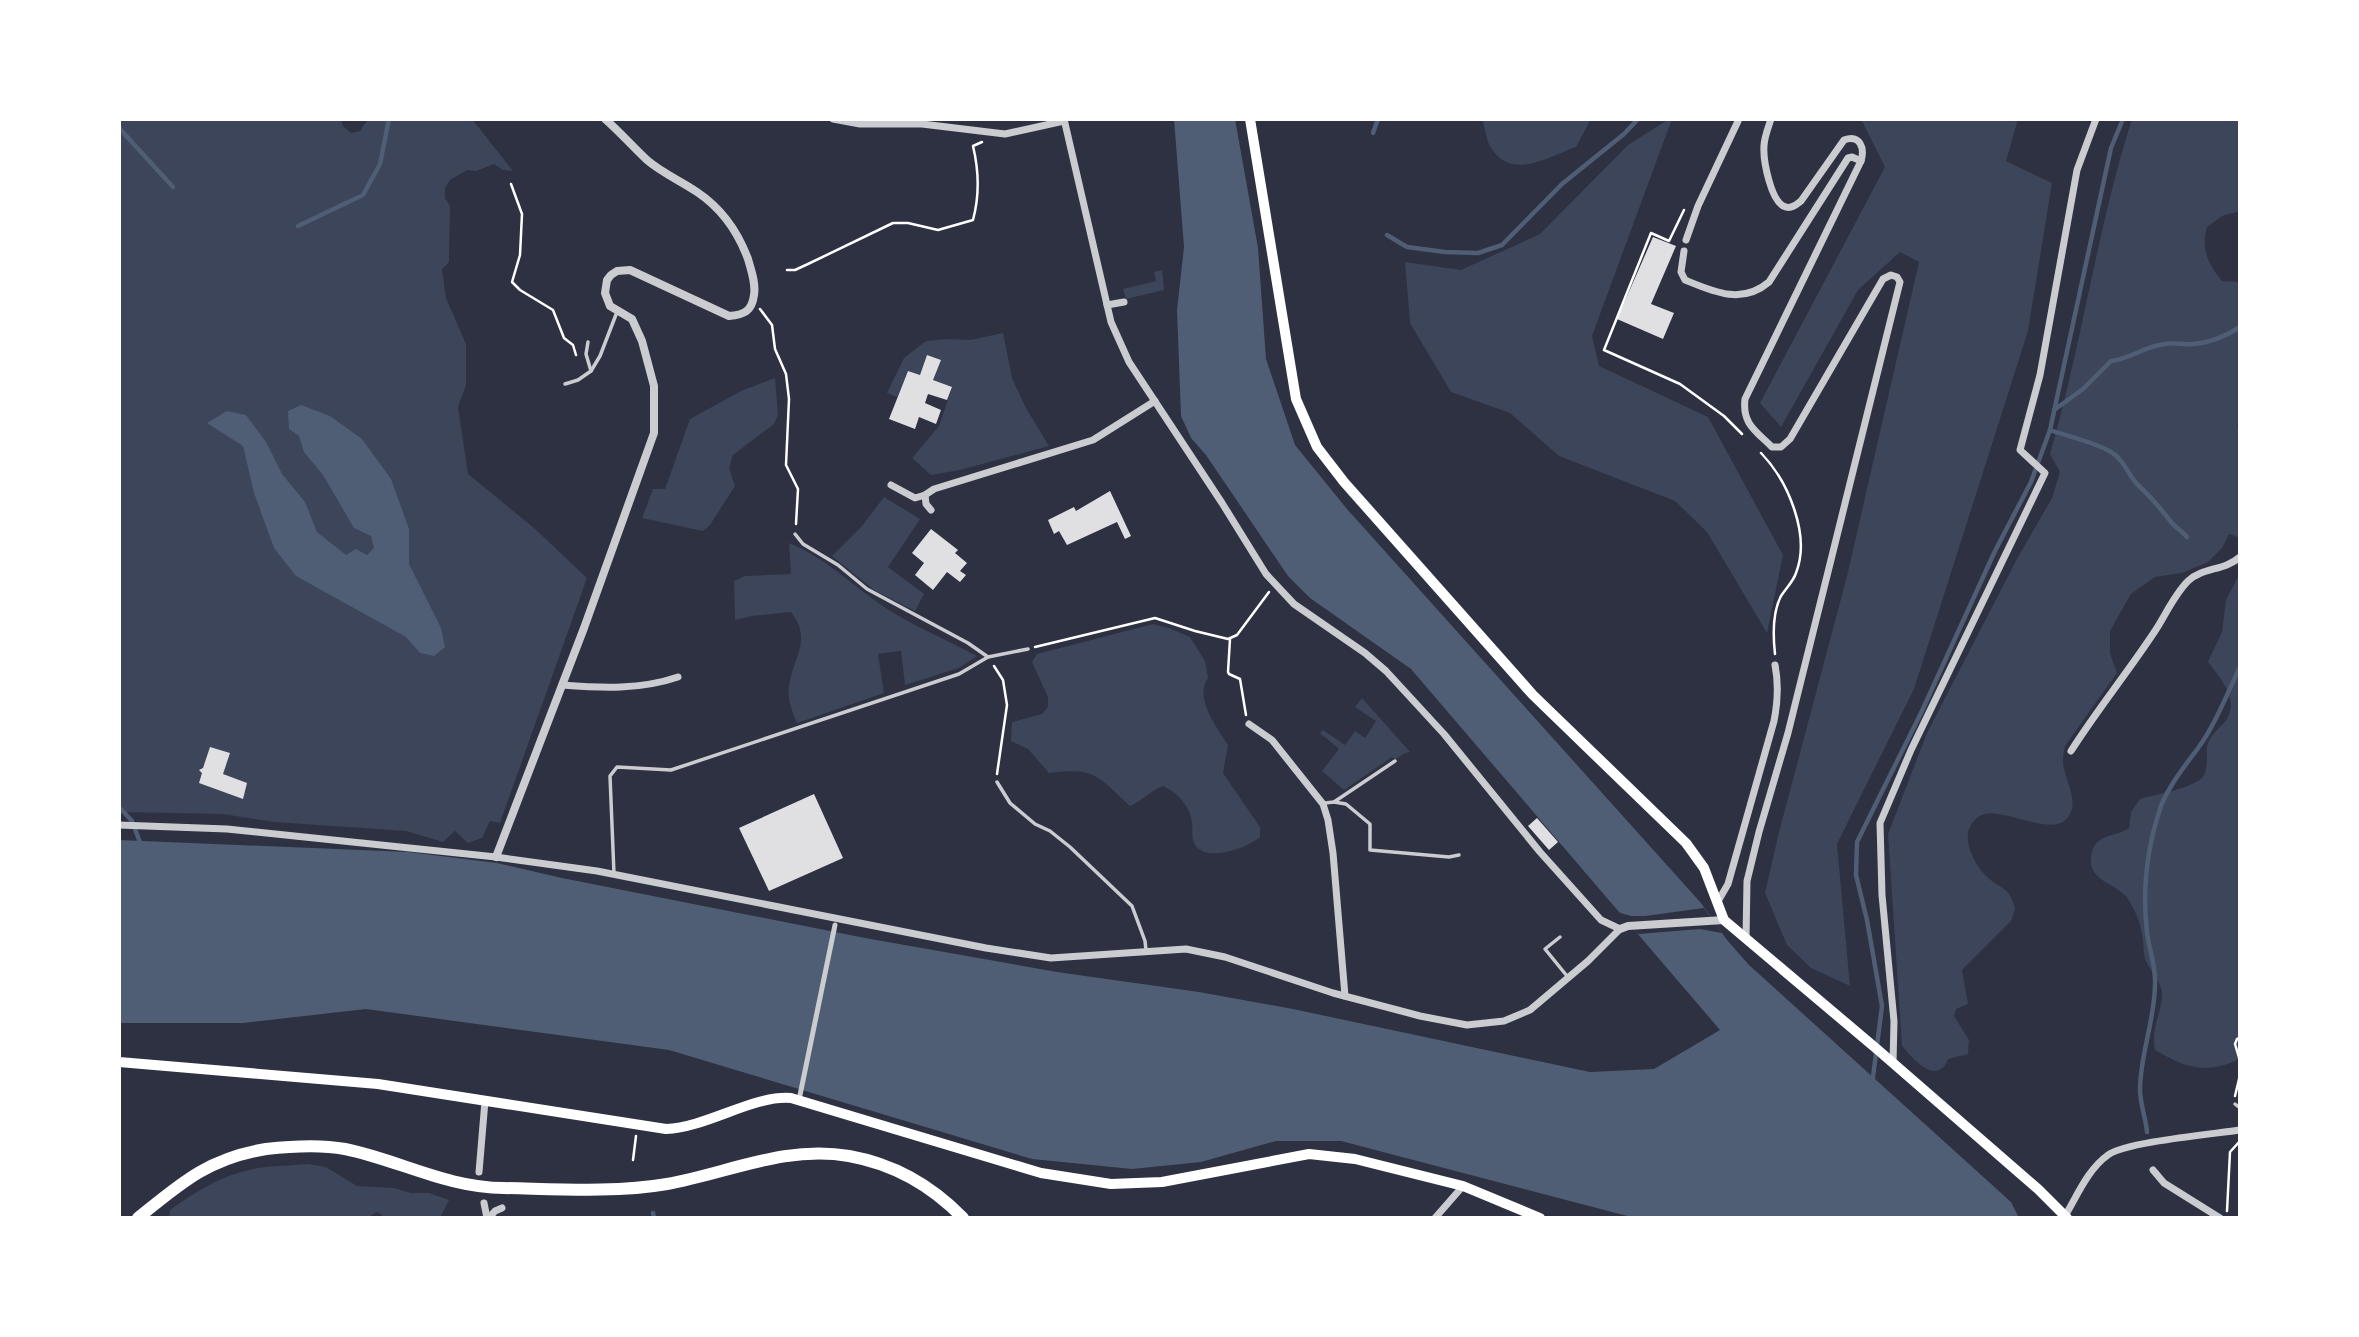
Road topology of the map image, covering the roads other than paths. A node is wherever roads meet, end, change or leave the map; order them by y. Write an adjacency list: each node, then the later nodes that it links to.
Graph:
1 (605, 119): 13 (street)
2 (833, 119): 7 (street)
3 (1250, 119): 38 (main road)
4 (1739, 119): 9 (street)
5 (1771, 119): 8 (street)
6 (2096, 119): 48 (street)
7 (1064, 120): 12 (street)
8 (1861, 161): 10 (street); 43 (street)
9 (1686, 240)
10 (1684, 251)
11 (1124, 302): 12 (street)
12 (1107, 305): 17 (street)
13 (617, 311): 15 (lane); 27 (street)
14 (588, 342): 15 (lane)
15 (591, 371): 16 (lane)
16 (565, 384)
17 (1155, 401): 19 (street); 41 (street)
18 (891, 485): 19 (street)
19 (925, 495): 20 (street)
20 (931, 510)
21 (796, 534): 24 (lane)
22 (2240, 557): 29 (street)
23 (1028, 649): 24 (lane)
24 (988, 657): 37 (lane)
25 (1775, 665): 38 (street)
26 (678, 677): 27 (street)
27 (562, 684): 36 (street)
28 (1249, 724): 33 (street)
29 (2071, 751)
30 (1395, 761): 32 (lane)
31 (997, 782): 44 (lane)
32 (1334, 802): 33 (lane); 35 (lane)
33 (1322, 804): 46 (street)
34 (119, 825): 36 (street)
35 (1459, 855)
36 (496, 858): 37 (street)
37 (614, 874): 44 (street)
38 (1717, 903): 39 (main road)
39 (1719, 920): 41 (street); 43 (main road)
40 (835, 925): 49 (street)
41 (1624, 928): 45 (street)
42 (1560, 937): 45 (lane)
43 (1746, 939): 48 (main road)
44 (1146, 950): 46 (street)
45 (1568, 978): 46 (street)
46 (1345, 996)
47 (119, 1062): 50 (main road)
48 (1893, 1063): 59 (main road)
49 (799, 1100): 50 (main road); 56 (main road)
50 (485, 1101): 55 (street)
51 (2235, 1104): 52 (lane)
52 (2240, 1108)
53 (2240, 1130): 59 (street)
54 (2153, 1170): 65 (street)
55 (479, 1172)
56 (1463, 1186): 63 (street); 64 (main road)
57 (484, 1203): 61 (street)
58 (502, 1208): 61 (street)
59 (2066, 1217)
60 (138, 1218): 62 (highway)
61 (488, 1218)
62 (963, 1218)
63 (1435, 1218)
64 (1540, 1218)
65 (2220, 1218)

